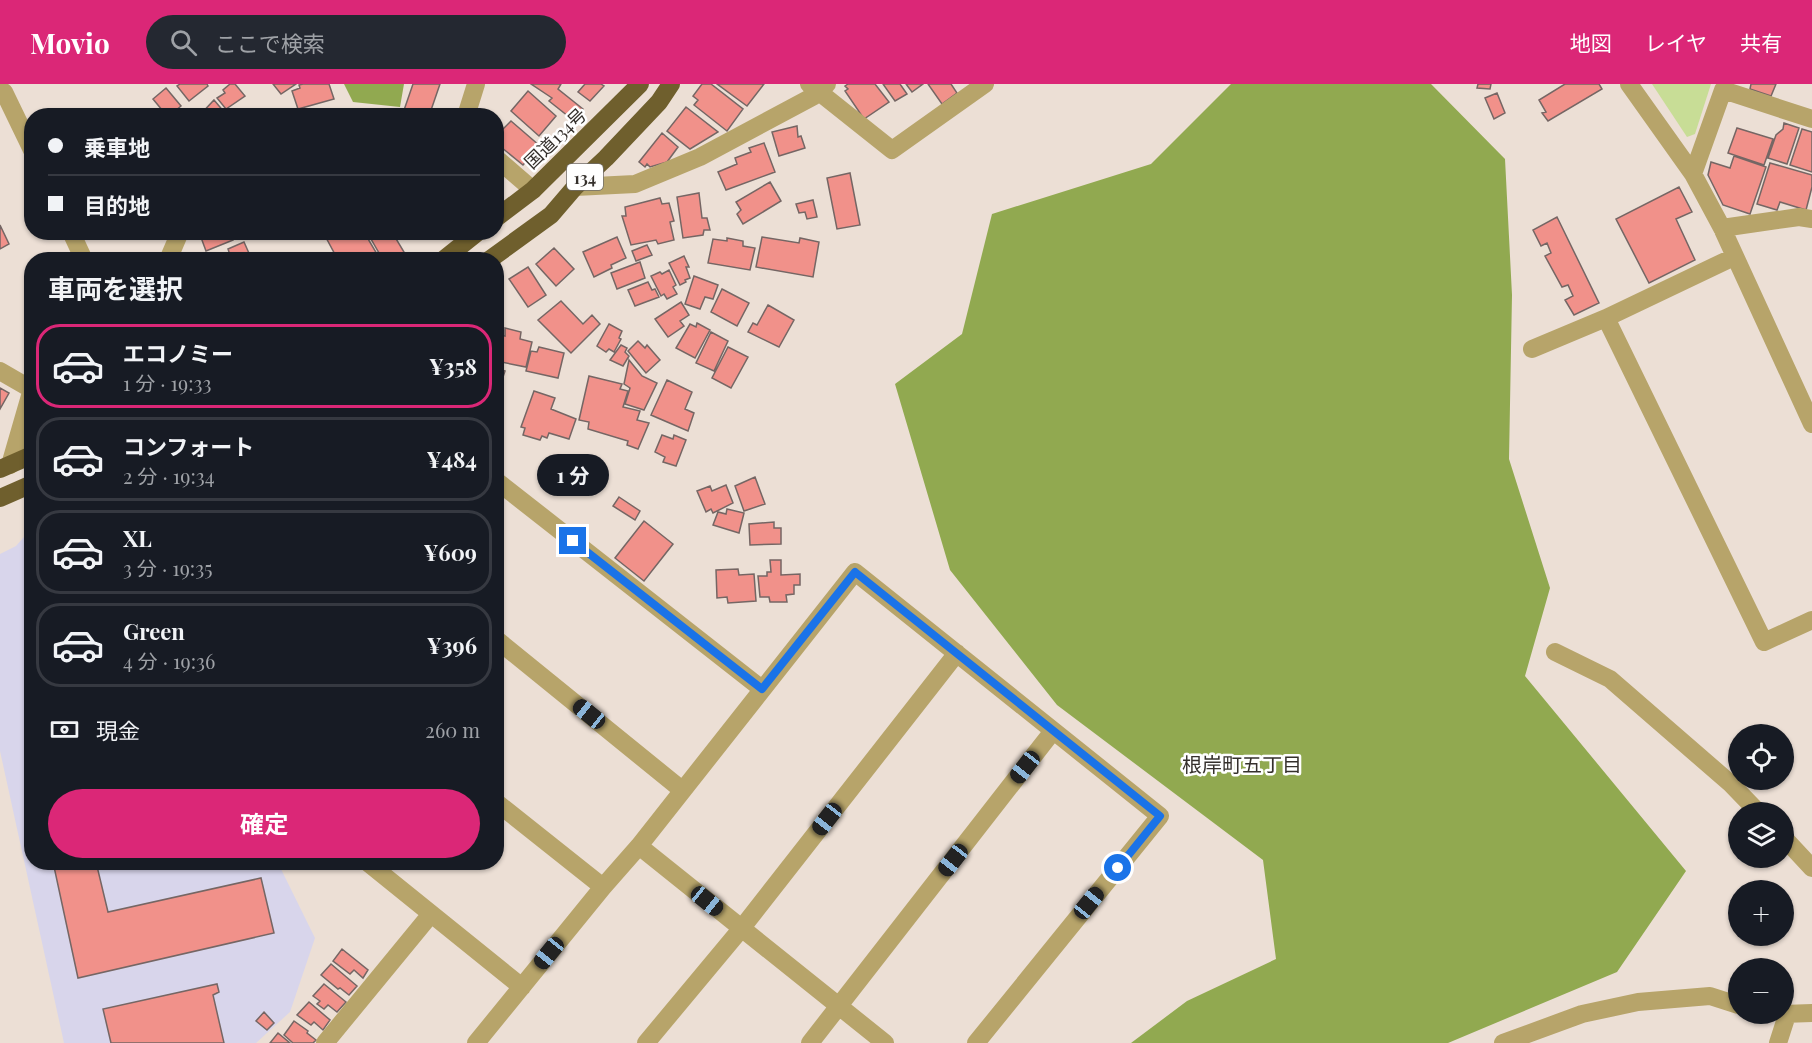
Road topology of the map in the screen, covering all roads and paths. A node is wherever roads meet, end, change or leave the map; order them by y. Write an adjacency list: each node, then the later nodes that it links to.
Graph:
1 (476, 84): 9 (street)
2 (640, 84): 15 (highway, 国道134号 / 134)
3 (671, 84): 14 (highway, 134)
4 (985, 84): 6 (street)
5 (1629, 84): 13 (street)
6 (818, 86): 14 (street)
7 (1724, 87): 10 (street); 13 (street)
8 (0, 93): 11 (street)
9 (468, 108)
10 (1812, 119)
11 (24, 133)
12 (504, 165): 15 (street)
13 (1693, 174): 18 (street)
14 (574, 187): 21 (highway, 134)
15 (533, 190): 16 (highway, 国道134号 / 134)
16 (504, 212)
17 (1812, 219): 18 (street)
18 (1722, 228): 22 (street)
19 (468, 240): 20 (highway)
20 (453, 252)
21 (500, 252)
22 (1734, 257): 23 (street); 28 (street)
23 (1606, 318): 24 (street); 34 (street)
24 (1532, 349)
25 (0, 371): 26 (street)
26 (24, 385)
27 (24, 410): 30 (street)
28 (1812, 424)
29 (24, 459): 30 (highway)
30 (5, 467)
31 (504, 487): 38 (street)
32 (24, 488): 33 (highway)
33 (0, 498)
34 (1812, 620)
35 (504, 645): 40 (street)
36 (1555, 652): 41 (street)
37 (957, 654): 38 (street); 39 (street); 49 (street)
38 (762, 689): 40 (street)
39 (1053, 731): 52 (street); 61 (street)
40 (682, 790): 43 (street)
41 (1748, 802)
42 (504, 808): 47 (street)
43 (639, 846): 47 (street); 49 (street)
44 (1794, 849): 45 (street)
45 (1812, 868)
46 (377, 870): 48 (street)
47 (603, 887): 50 (street)
48 (431, 914): 50 (street); 56 (street)
49 (741, 929): 52 (street); 58 (street)
50 (522, 987): 57 (street)
51 (1728, 1002): 62 (street)
52 (839, 1007): 59 (street); 60 (street)
53 (1812, 1013): 54 (street)
54 (1794, 1014)
55 (1783, 1024): 63 (street)
56 (325, 1043)
57 (477, 1043)
58 (646, 1043)
59 (810, 1043)
60 (885, 1043)
61 (976, 1043)
62 (1503, 1043)
63 (1778, 1043)

